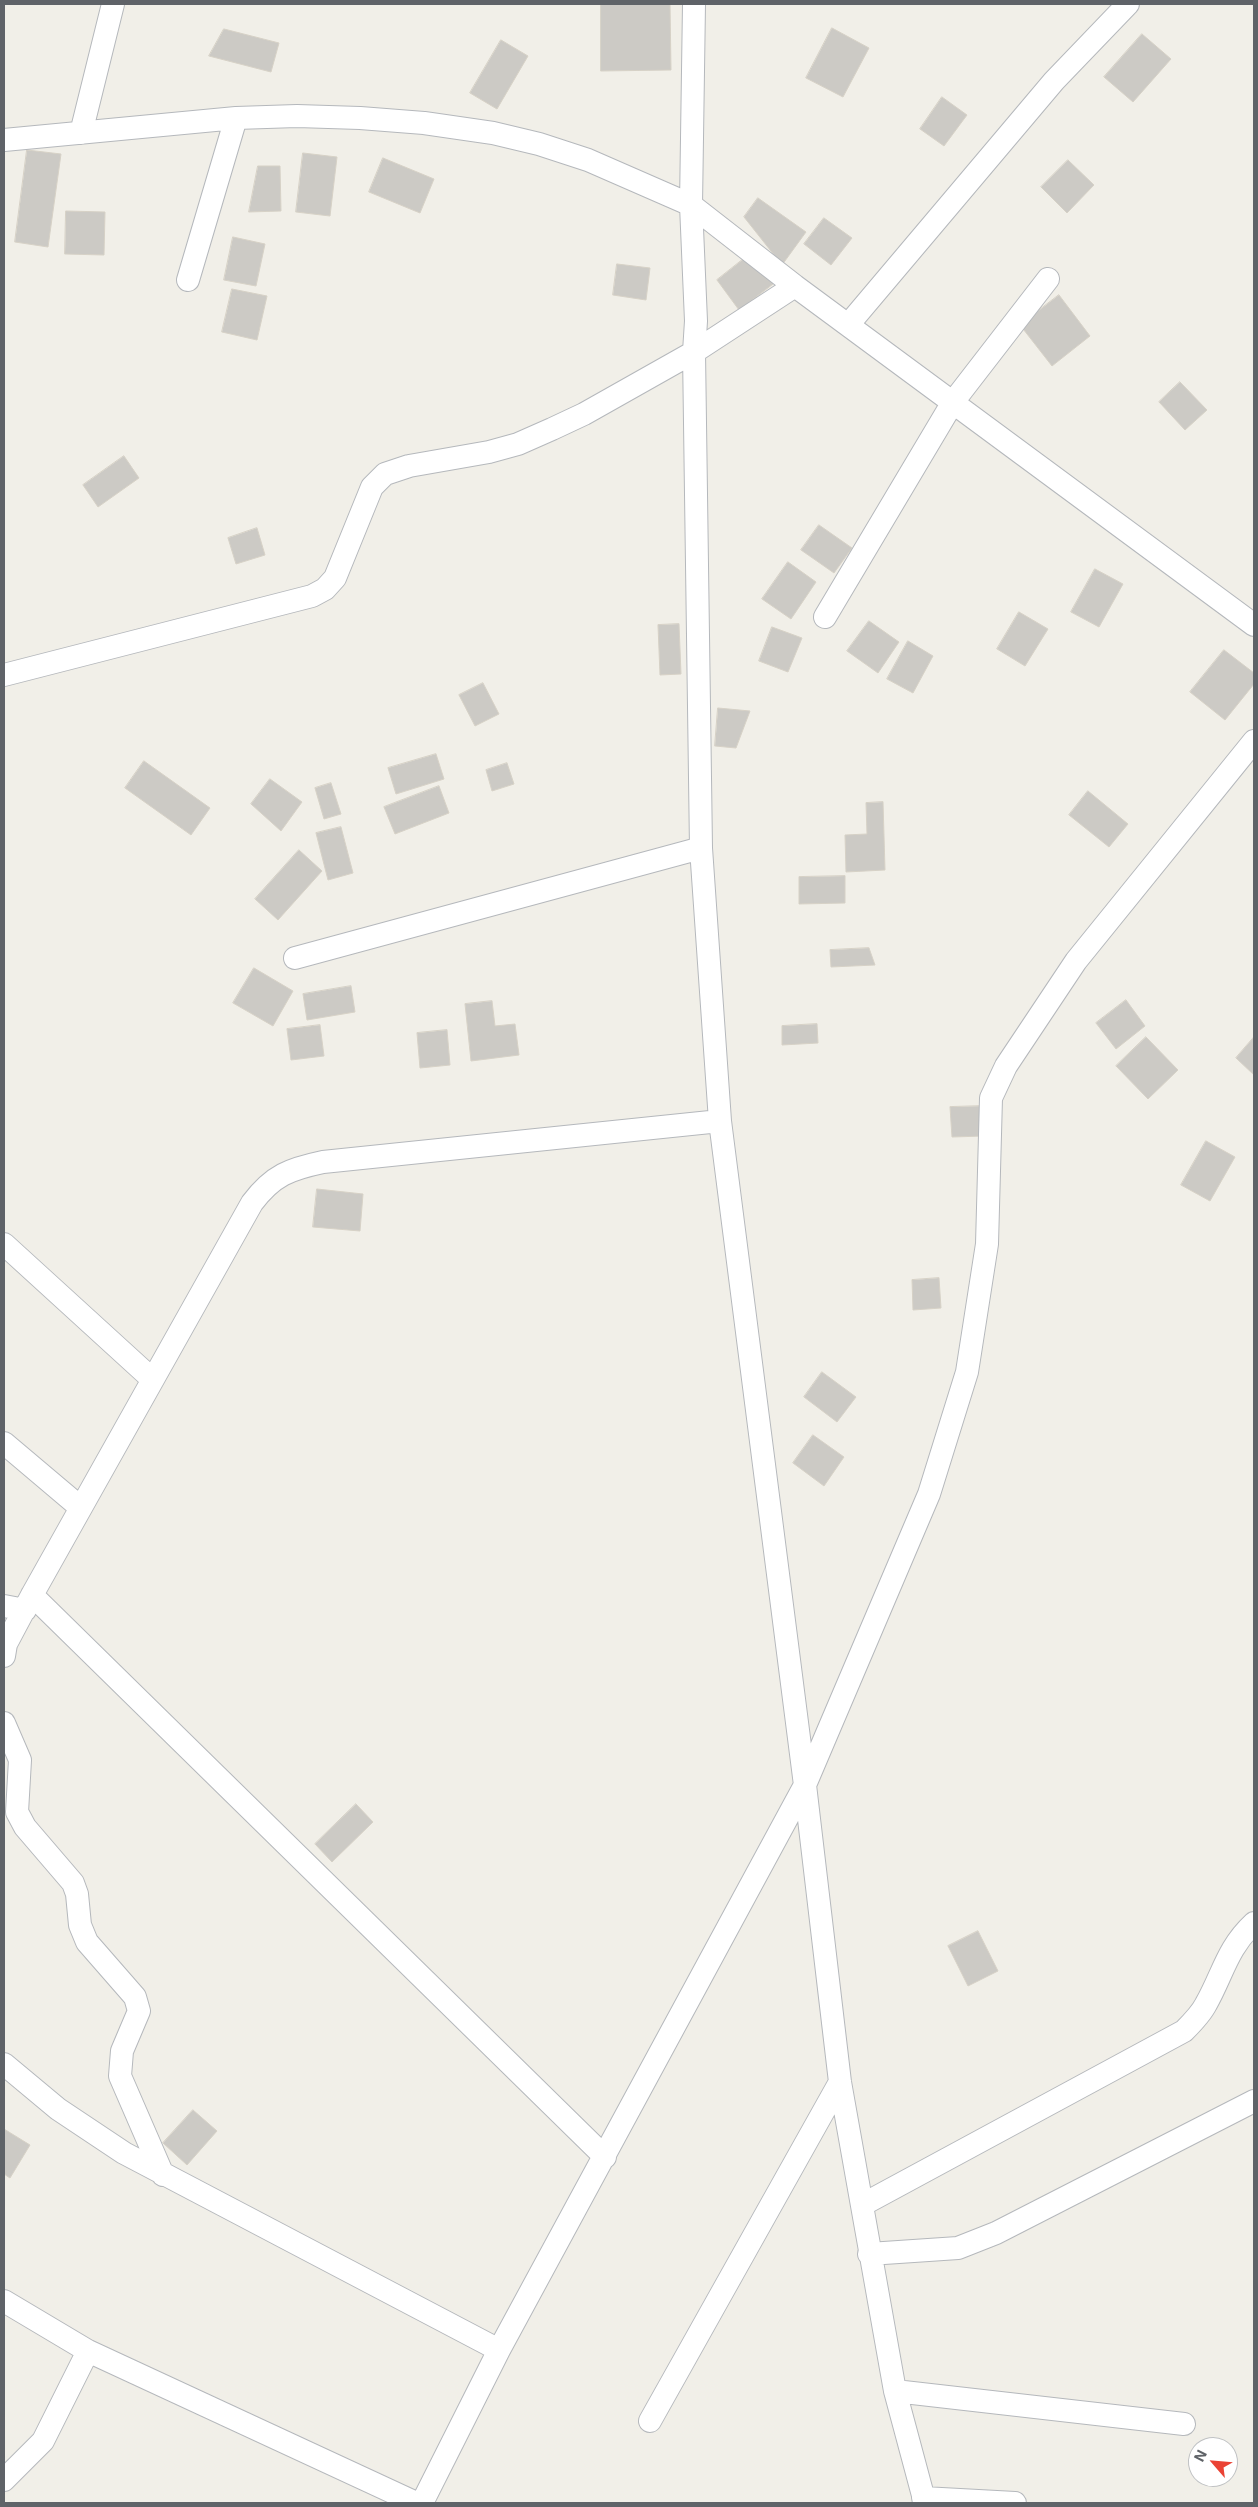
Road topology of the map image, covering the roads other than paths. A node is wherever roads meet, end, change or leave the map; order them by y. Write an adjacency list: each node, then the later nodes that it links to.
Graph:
1 (113, 4): 5 (street)
2 (694, 4): 7 (street)
3 (1128, 4): 11 (street)
4 (236, 118): 5 (street); 7 (street); 9 (street)
5 (81, 133): 6 (street)
6 (4, 140)
7 (691, 205): 10 (street); 12 (street)
8 (1048, 279): 13 (street)
9 (188, 280)
10 (795, 286): 11 (street); 12 (street)
11 (848, 325): 13 (street)
12 (694, 352): 16 (street); 18 (street)
13 (953, 402): 14 (street); 15 (street)
14 (1250, 615)
15 (825, 617)
16 (4, 675)
17 (1254, 741): 28 (street)
18 (701, 848): 19 (street); 20 (street)
19 (295, 958)
20 (720, 1121): 22 (street); 28 (street)
21 (4, 1244): 22 (street)
22 (152, 1379): 24 (street)
23 (4, 1444): 24 (street)
24 (81, 1508): 25 (street)
25 (20, 1604): 26 (street); 33 (street)
26 (4, 1656)
27 (4, 1723): 34 (street)
28 (805, 1785): 31 (street); 33 (street)
29 (1254, 1924): 35 (street)
30 (4, 2064): 34 (street)
31 (840, 2082): 35 (street); 41 (street)
32 (1254, 2101): 36 (street)
33 (604, 2157): 38 (street)
34 (163, 2175): 38 (street)
35 (862, 2205): 36 (street)
36 (869, 2254): 40 (street)
37 (4, 2301): 39 (street)
38 (500, 2350): 46 (street)
39 (88, 2351): 43 (street); 45 (street)
40 (895, 2391): 42 (street); 44 (street)
41 (650, 2421)
42 (1184, 2424)
43 (4, 2480)
44 (924, 2500): 47 (street)
45 (416, 2503)
46 (422, 2503)
47 (1015, 2503)

